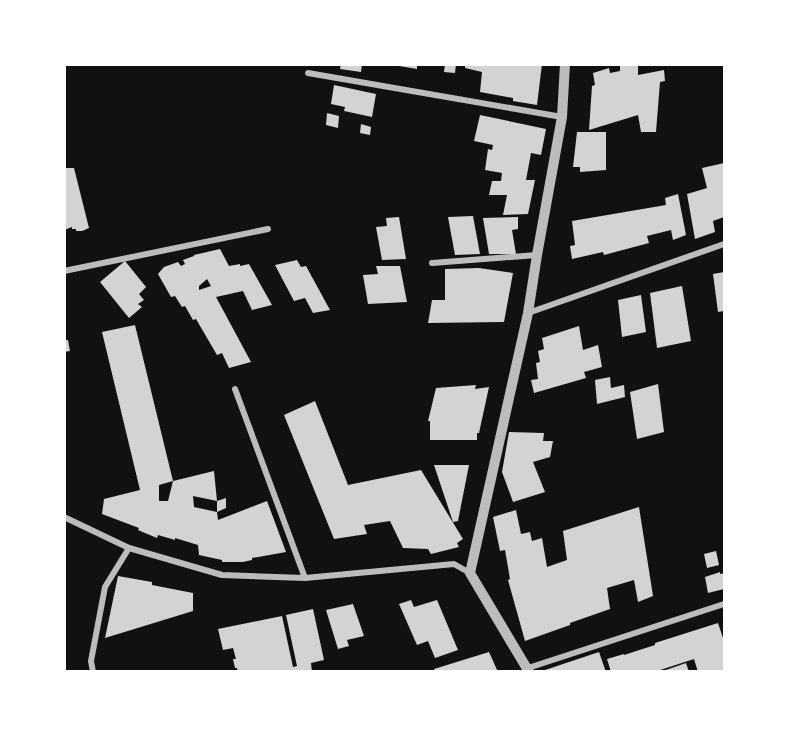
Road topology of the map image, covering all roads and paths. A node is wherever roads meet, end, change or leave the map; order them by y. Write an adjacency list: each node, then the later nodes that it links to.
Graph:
1 (565, 64): 3 (street)
2 (308, 73): 3 (street)
3 (562, 117): 6 (street)
4 (268, 229): 8 (street)
5 (724, 244): 9 (street)
6 (537, 255): 7 (street); 9 (street)
7 (432, 263)
8 (64, 271)
9 (528, 313): 13 (street)
10 (234, 388): 14 (street)
11 (64, 517): 12 (street)
12 (129, 548): 14 (street); 17 (street)
13 (470, 573): 14 (street); 16 (street)
14 (305, 578)
15 (724, 604): 16 (street)
16 (528, 670)
17 (93, 672)

